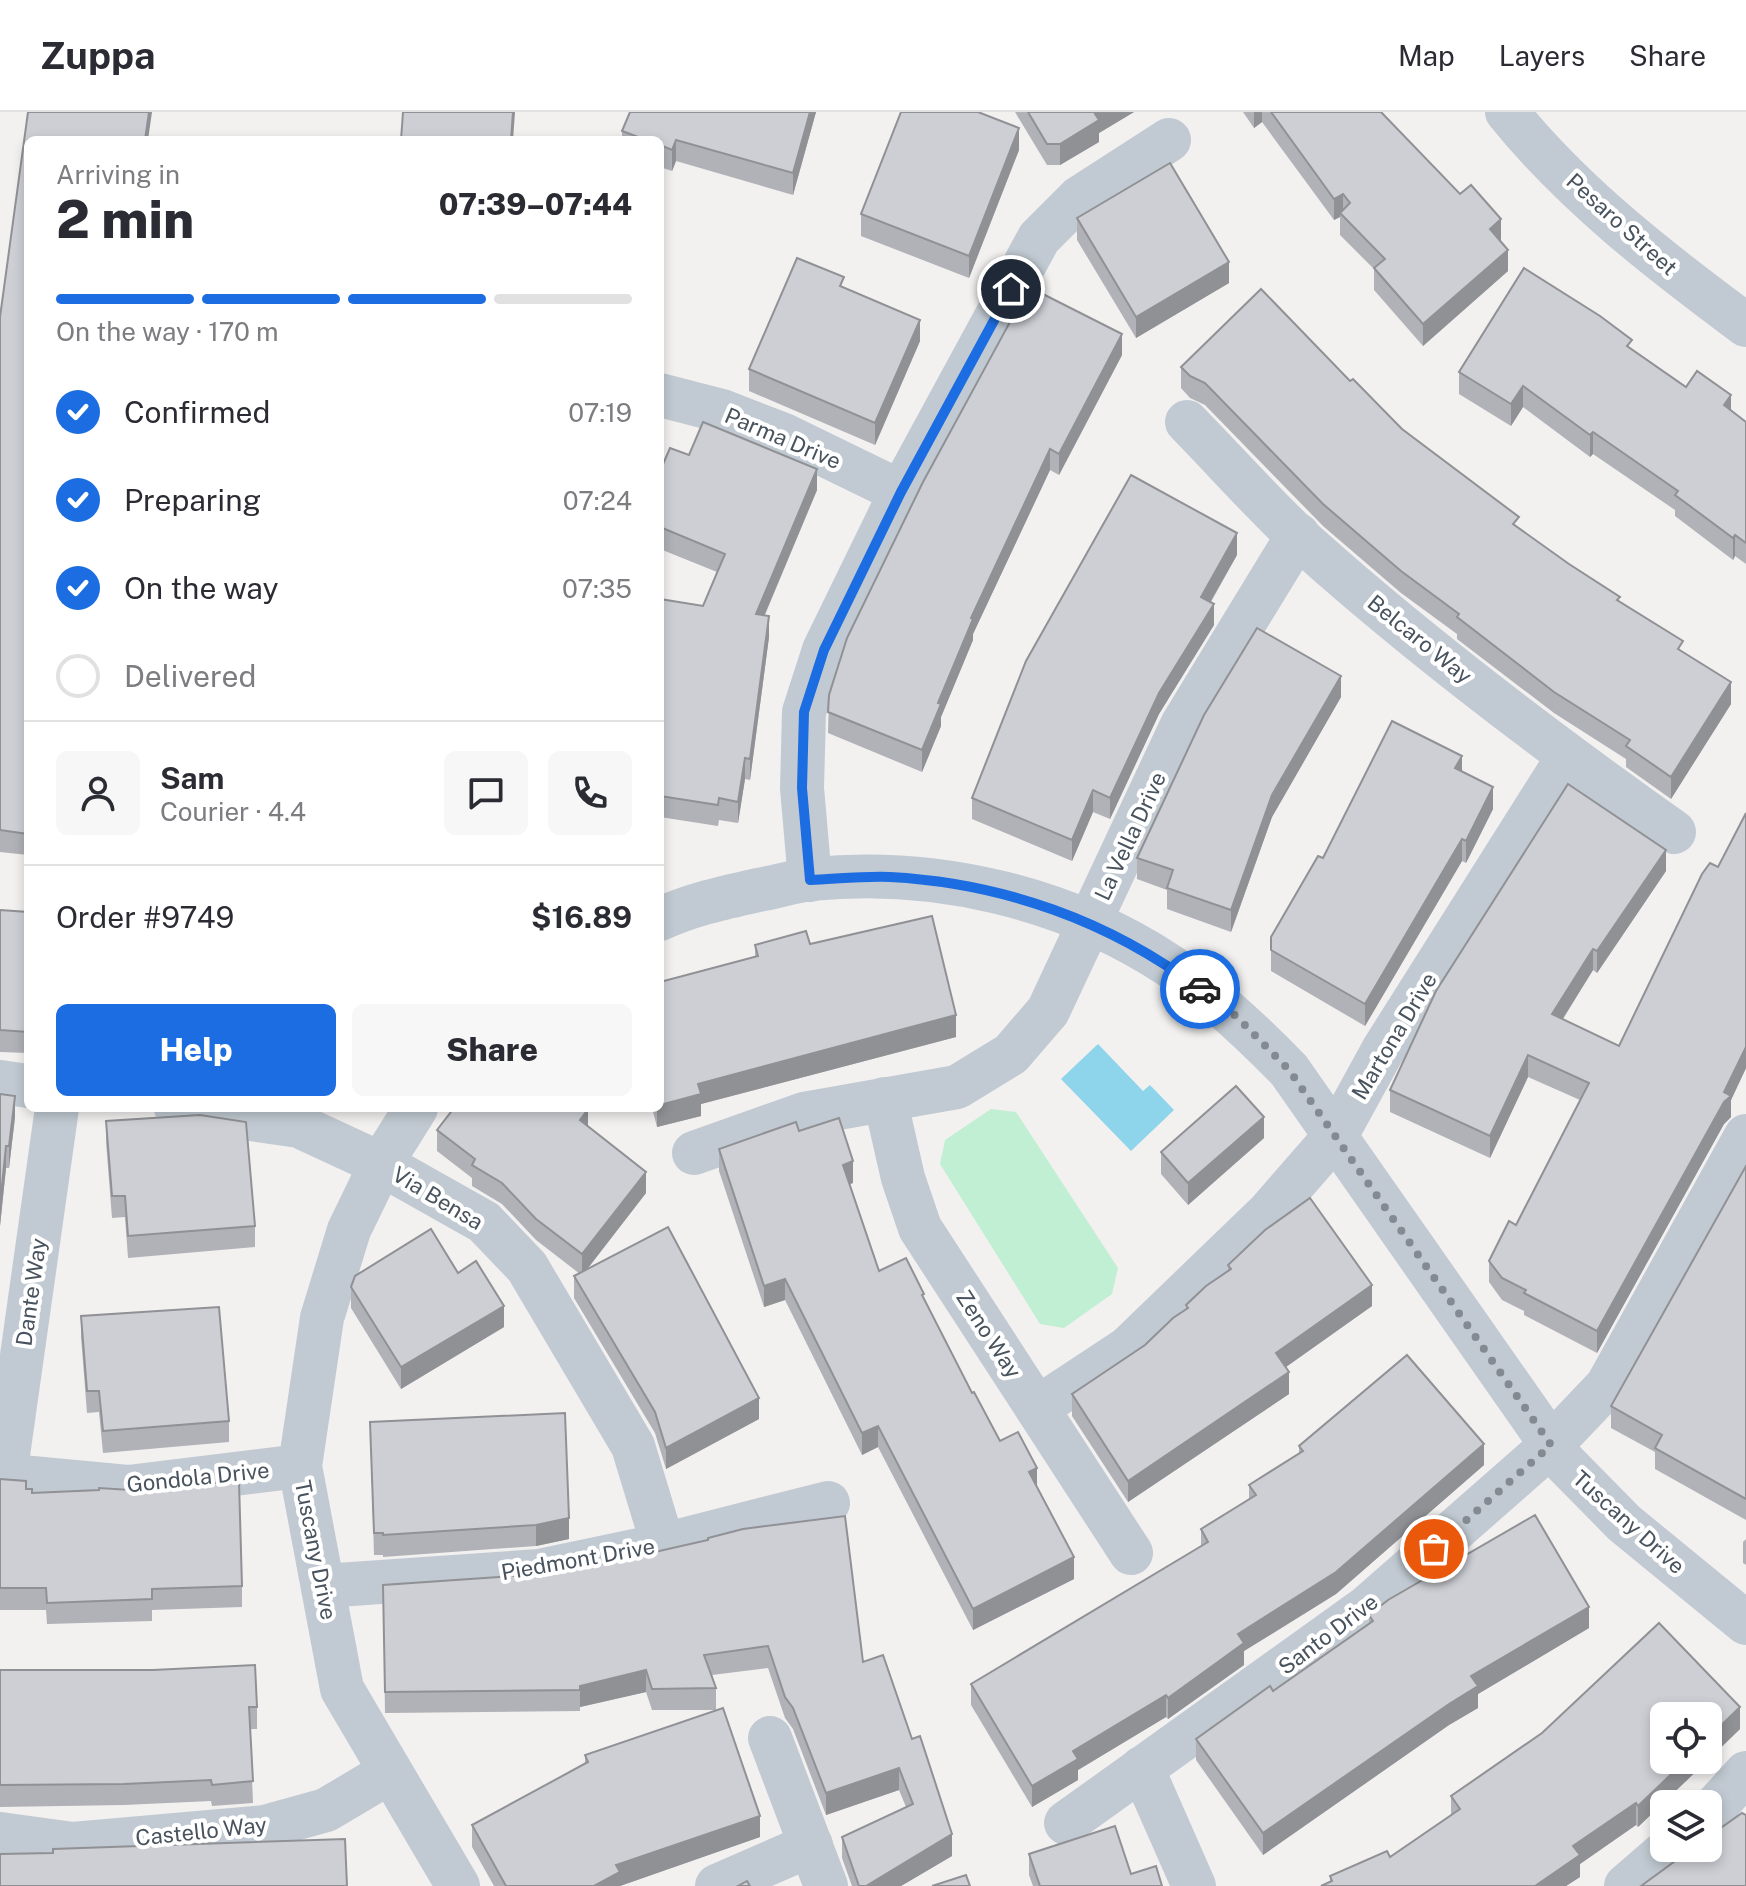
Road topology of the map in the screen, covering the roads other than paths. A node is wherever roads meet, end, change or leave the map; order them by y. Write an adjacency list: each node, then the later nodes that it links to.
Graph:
1 (1507, 112): 3 (street, Pesaro Street)
2 (1169, 140): 6 (street)
3 (1746, 325)
4 (664, 396): 6 (street, Parma Drive)
5 (1187, 422): 7 (street, Belcaro Way)
6 (901, 492): 10 (street)
7 (1298, 535): 8 (street, Belcaro Way); 12 (street, La Vella Drive)
8 (1568, 757): 9 (street, Belcaro Way); 19 (street, Martona Drive)
9 (1674, 832)
10 (810, 880): 11 (street, Tuscany Drive); 12 (street, Tuscany Drive)
11 (664, 917)
12 (1090, 923): 15 (street, La Vella Drive); 19 (street, Tuscany Drive)
13 (0, 1082): 14 (street)
14 (24, 1085)
15 (885, 1099): 21 (street, La Vella Drive); 23 (street, Zeno Way)
16 (56, 1112): 26 (street, Dante Way)
17 (203, 1112): 22 (street, Via Bensa)
18 (414, 1112): 22 (street, Tuscany Drive)
19 (1335, 1136): 23 (street, Martona Drive); 24 (street, Tuscany Drive)
20 (1746, 1136): 24 (street, Santo Drive)
21 (694, 1153)
22 (381, 1164): 25 (street, Tuscany Drive); 28 (street, Via Bensa)
23 (1037, 1408): 29 (street, Zeno Way)
24 (1551, 1445): 31 (street, Tuscany Drive); 33 (street, Santo Drive)
25 (300, 1466): 26 (street, Gondola Drive); 30 (street, Tuscany Drive)
26 (3, 1476)
27 (828, 1503): 28 (street, Piedmont Drive)
28 (663, 1545): 30 (street, Piedmont Drive)
29 (1131, 1553)
30 (323, 1586): 34 (street, Tuscany Drive)
31 (1746, 1623)
32 (770, 1738): 39 (street)
33 (1142, 1768): 37 (street, Santo Drive); 44 (street)
34 (390, 1772): 38 (street, Castello Way); 41 (street, Tuscany Drive)
35 (1746, 1773): 36 (street)
36 (1722, 1800)
37 (1066, 1823)
38 (0, 1834)
39 (811, 1845): 42 (street); 43 (street)
40 (1654, 1862): 45 (street)
41 (458, 1886)
42 (717, 1886)
43 (826, 1886)
44 (1194, 1886)
45 (1626, 1886)

